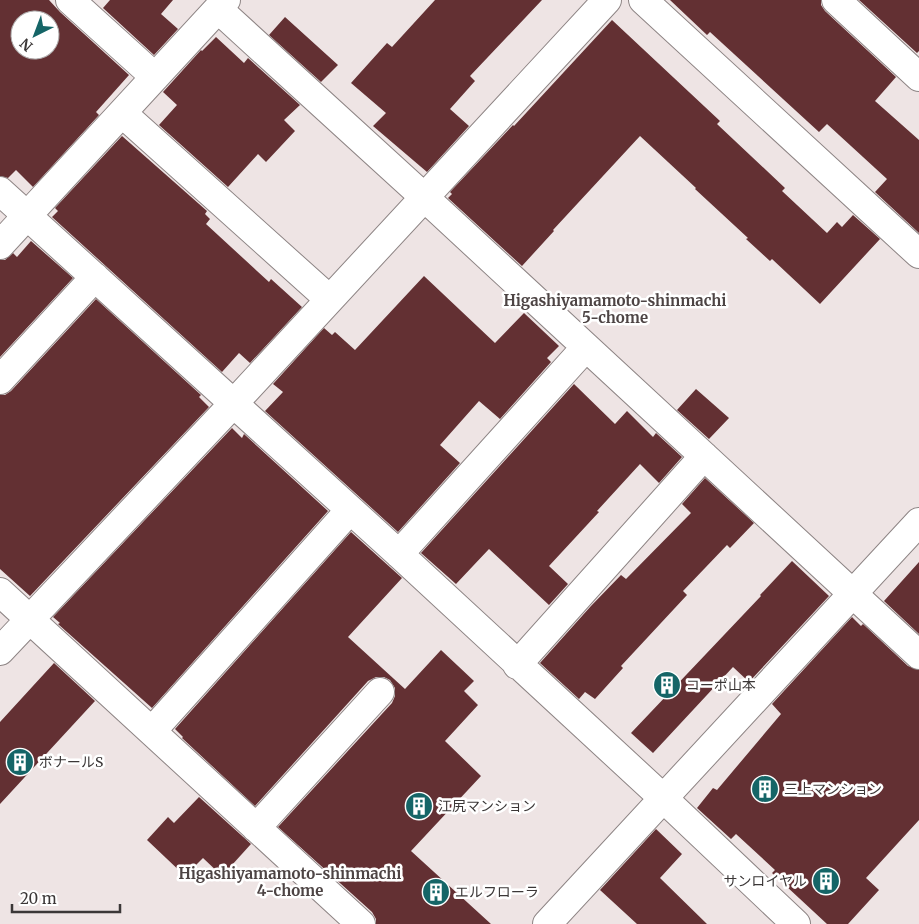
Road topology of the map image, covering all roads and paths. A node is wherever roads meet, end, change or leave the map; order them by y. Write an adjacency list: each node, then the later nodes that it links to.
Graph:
1 (70, 0): 6 (street)
2 (607, 0): 10 (street)
3 (643, 0): 13 (street)
4 (836, 0): 7 (street)
5 (222, 4): 6 (street); 10 (street)
6 (154, 77): 8 (street)
7 (919, 78)
8 (122, 113): 11 (street); 15 (street)
9 (0, 191): 11 (street)
10 (424, 198): 15 (street); 16 (street)
11 (27, 216): 12 (street); 14 (street)
12 (0, 245)
13 (919, 254)
14 (95, 278): 17 (street); 18 (street)
15 (329, 299): 18 (street)
16 (586, 348): 19 (street); 22 (street)
17 (0, 380)
18 (234, 403): 20 (street); 25 (street)
19 (704, 456): 24 (street); 28 (street)
20 (350, 510): 22 (street); 30 (street)
21 (919, 522): 24 (street)
22 (399, 554): 28 (street)
23 (0, 592): 25 (street)
24 (852, 594): 27 (street); 31 (street)
25 (30, 619): 26 (street); 30 (street)
26 (0, 652)
27 (919, 656)
28 (518, 664): 31 (street)
29 (380, 692): 32 (street)
30 (152, 731): 32 (street)
31 (663, 798): 34 (street); 35 (street)
32 (256, 828): 33 (street)
33 (361, 924)
34 (547, 924)
35 (796, 924)

